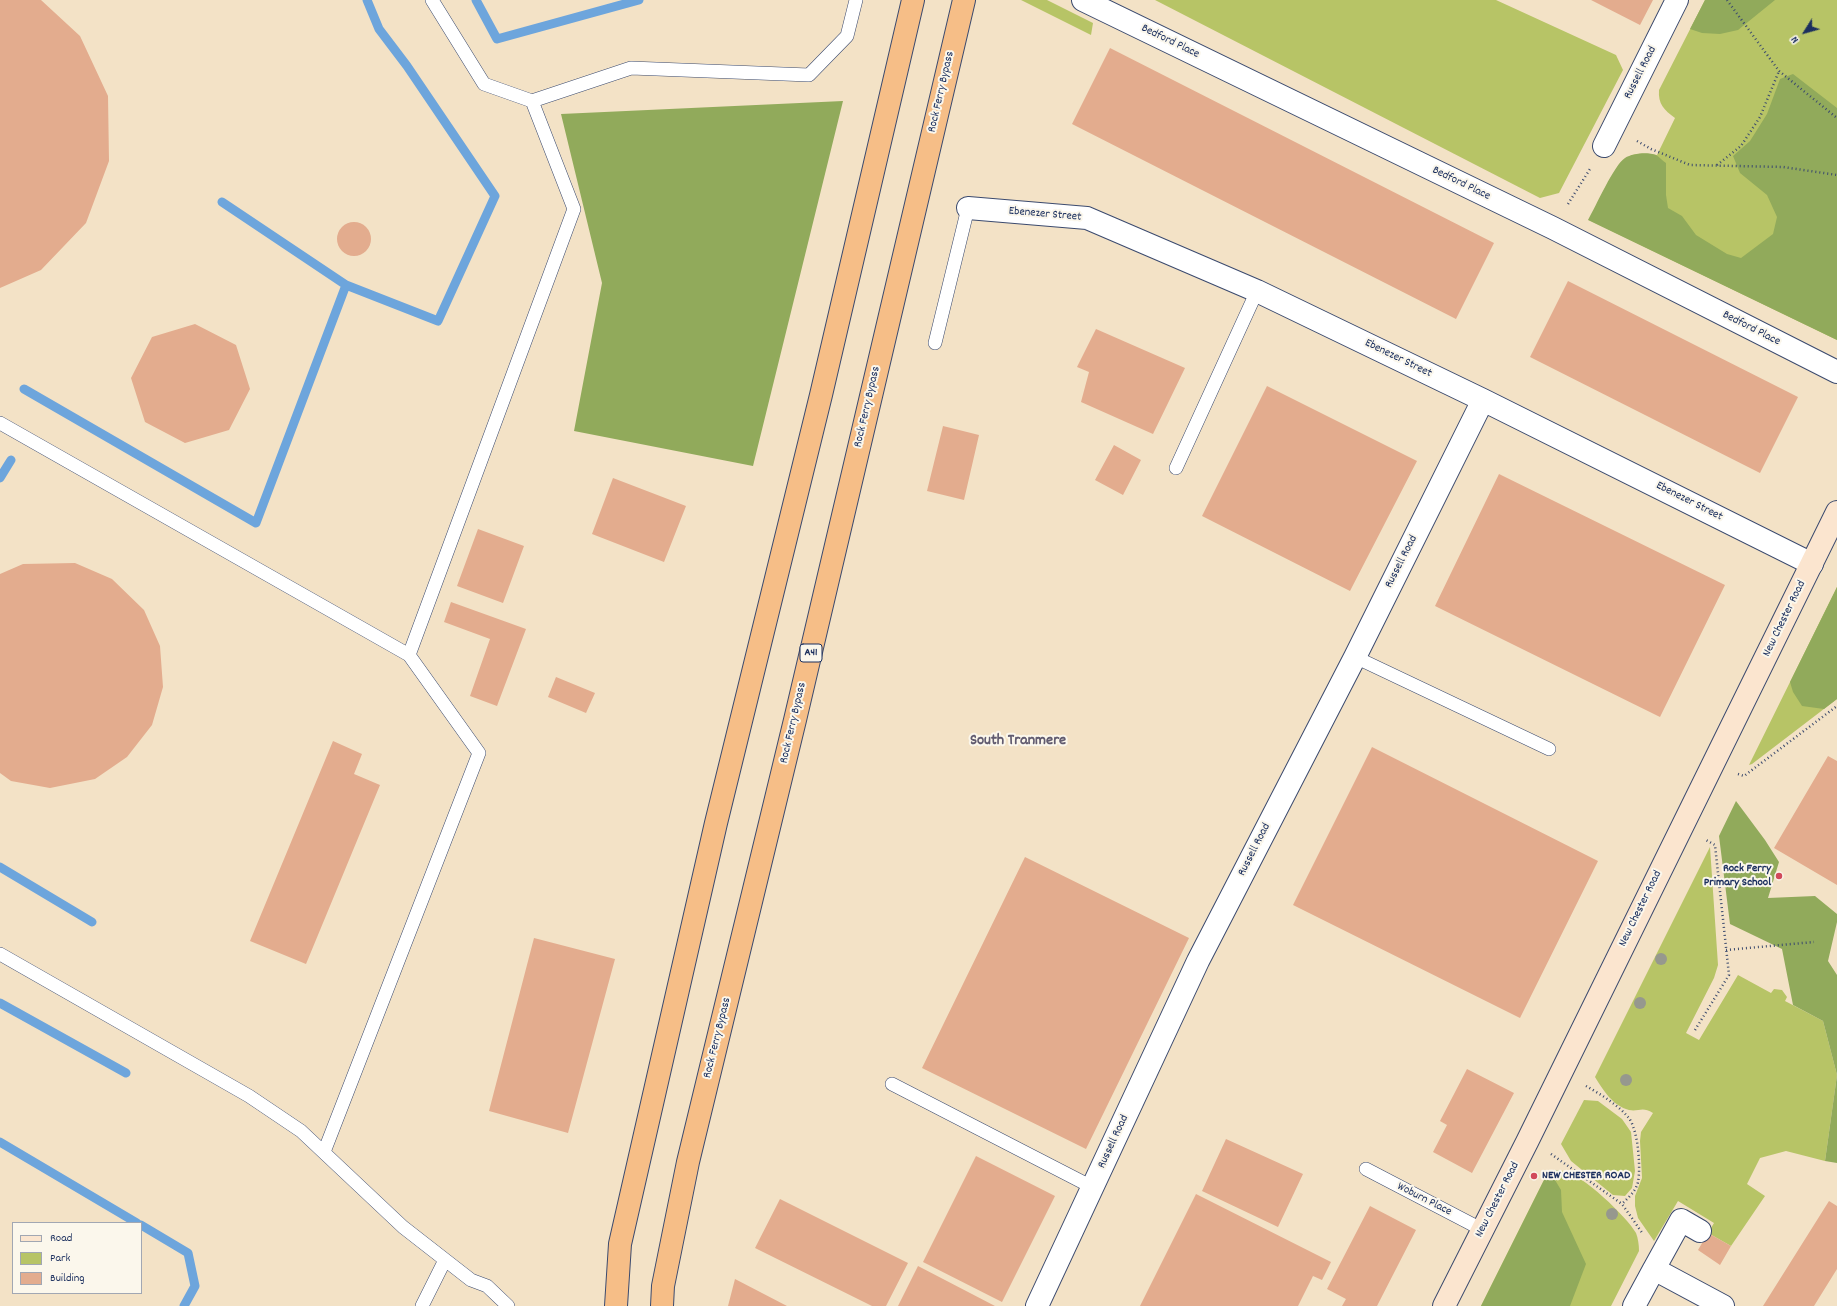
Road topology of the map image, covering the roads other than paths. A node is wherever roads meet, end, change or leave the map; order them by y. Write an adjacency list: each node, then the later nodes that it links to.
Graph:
1 (432, 0): 7 (lane)
2 (856, 0): 7 (lane)
3 (913, 0): 32 (highway)
4 (964, 0): 33 (highway, Rock Ferry Bypass / A41)
5 (1083, 0): 12 (street, Bedford Place)
6 (1677, 0): 8 (street, Russell Road)
7 (532, 101): 18 (lane)
8 (1609, 137)
9 (968, 208): 10 (street, Ebenezer Street); 11 (lane)
10 (1257, 291): 13 (street, Ebenezer Street); 15 (lane)
11 (935, 343)
12 (1837, 372)
13 (1483, 400): 17 (street, Ebenezer Street); 19 (street, Russell Road)
14 (0, 423): 18 (lane)
15 (1176, 468)
16 (1837, 512): 17 (main road, New Chester Road)
17 (1812, 564): 26 (main road, New Chester Road)
18 (409, 655): 23 (lane)
19 (1355, 657): 20 (lane); 25 (street, Russell Road)
20 (1549, 749)
21 (0, 954): 23 (lane)
22 (892, 1084): 25 (lane)
23 (324, 1152): 28 (lane)
24 (1366, 1169): 26 (lane, Woburn Place)
25 (1092, 1187): 34 (street, Russell Road)
26 (1483, 1230): 35 (main road, New Chester Road)
27 (1700, 1231): 29 (street)
28 (445, 1260): 30 (lane); 31 (lane)
29 (1654, 1269): 36 (street); 37 (street)
30 (422, 1306)
31 (508, 1306)
32 (616, 1306)
33 (662, 1306)
34 (1037, 1306)
35 (1444, 1306)
36 (1634, 1306)
37 (1723, 1306)

